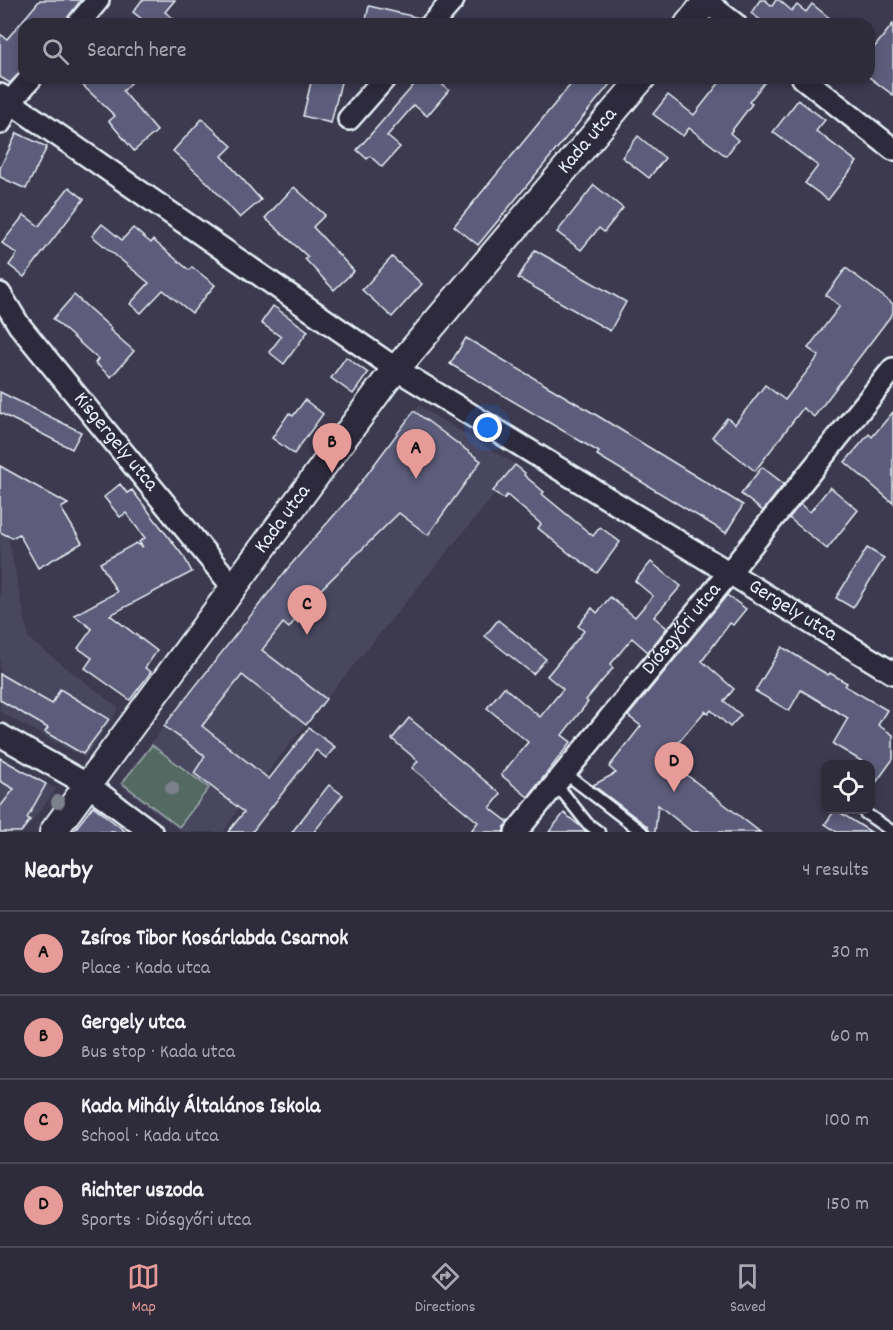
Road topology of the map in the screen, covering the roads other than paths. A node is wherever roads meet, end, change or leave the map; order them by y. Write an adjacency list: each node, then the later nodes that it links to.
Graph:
1 (98, 0): 4 (street)
2 (453, 0): 5 (street)
3 (706, 1): 6 (street); 7 (street)
4 (83, 18)
5 (437, 18)
6 (693, 18)
7 (727, 18)
8 (24, 84): 12 (street)
9 (380, 84): 13 (street)
10 (637, 84): 17 (street, Kada utca)
11 (811, 84): 15 (street)
12 (5, 99): 14 (street); 17 (street, Gergely utca)
13 (350, 119)
14 (0, 123)
15 (893, 149)
16 (0, 294): 20 (street, Kisgergely utca)
17 (396, 369): 19 (street, Gergely utca); 20 (street, Kada utca)
18 (893, 369): 19 (street, Diósgyőri utca)
19 (729, 573): 21 (street, Gergely utca); 23 (street, Diósgyőri utca)
20 (233, 587): 24 (street, Kada utca)
21 (893, 673)
22 (0, 735): 24 (street)
23 (560, 779): 28 (street, Diósgyőri utca); 29 (lane); 30 (lane)
24 (88, 785): 26 (street, Kada utca); 27 (street)
25 (866, 814): 31 (lane)
26 (53, 832)
27 (151, 832)
28 (516, 832)
29 (599, 832)
30 (642, 832)
31 (893, 832)

